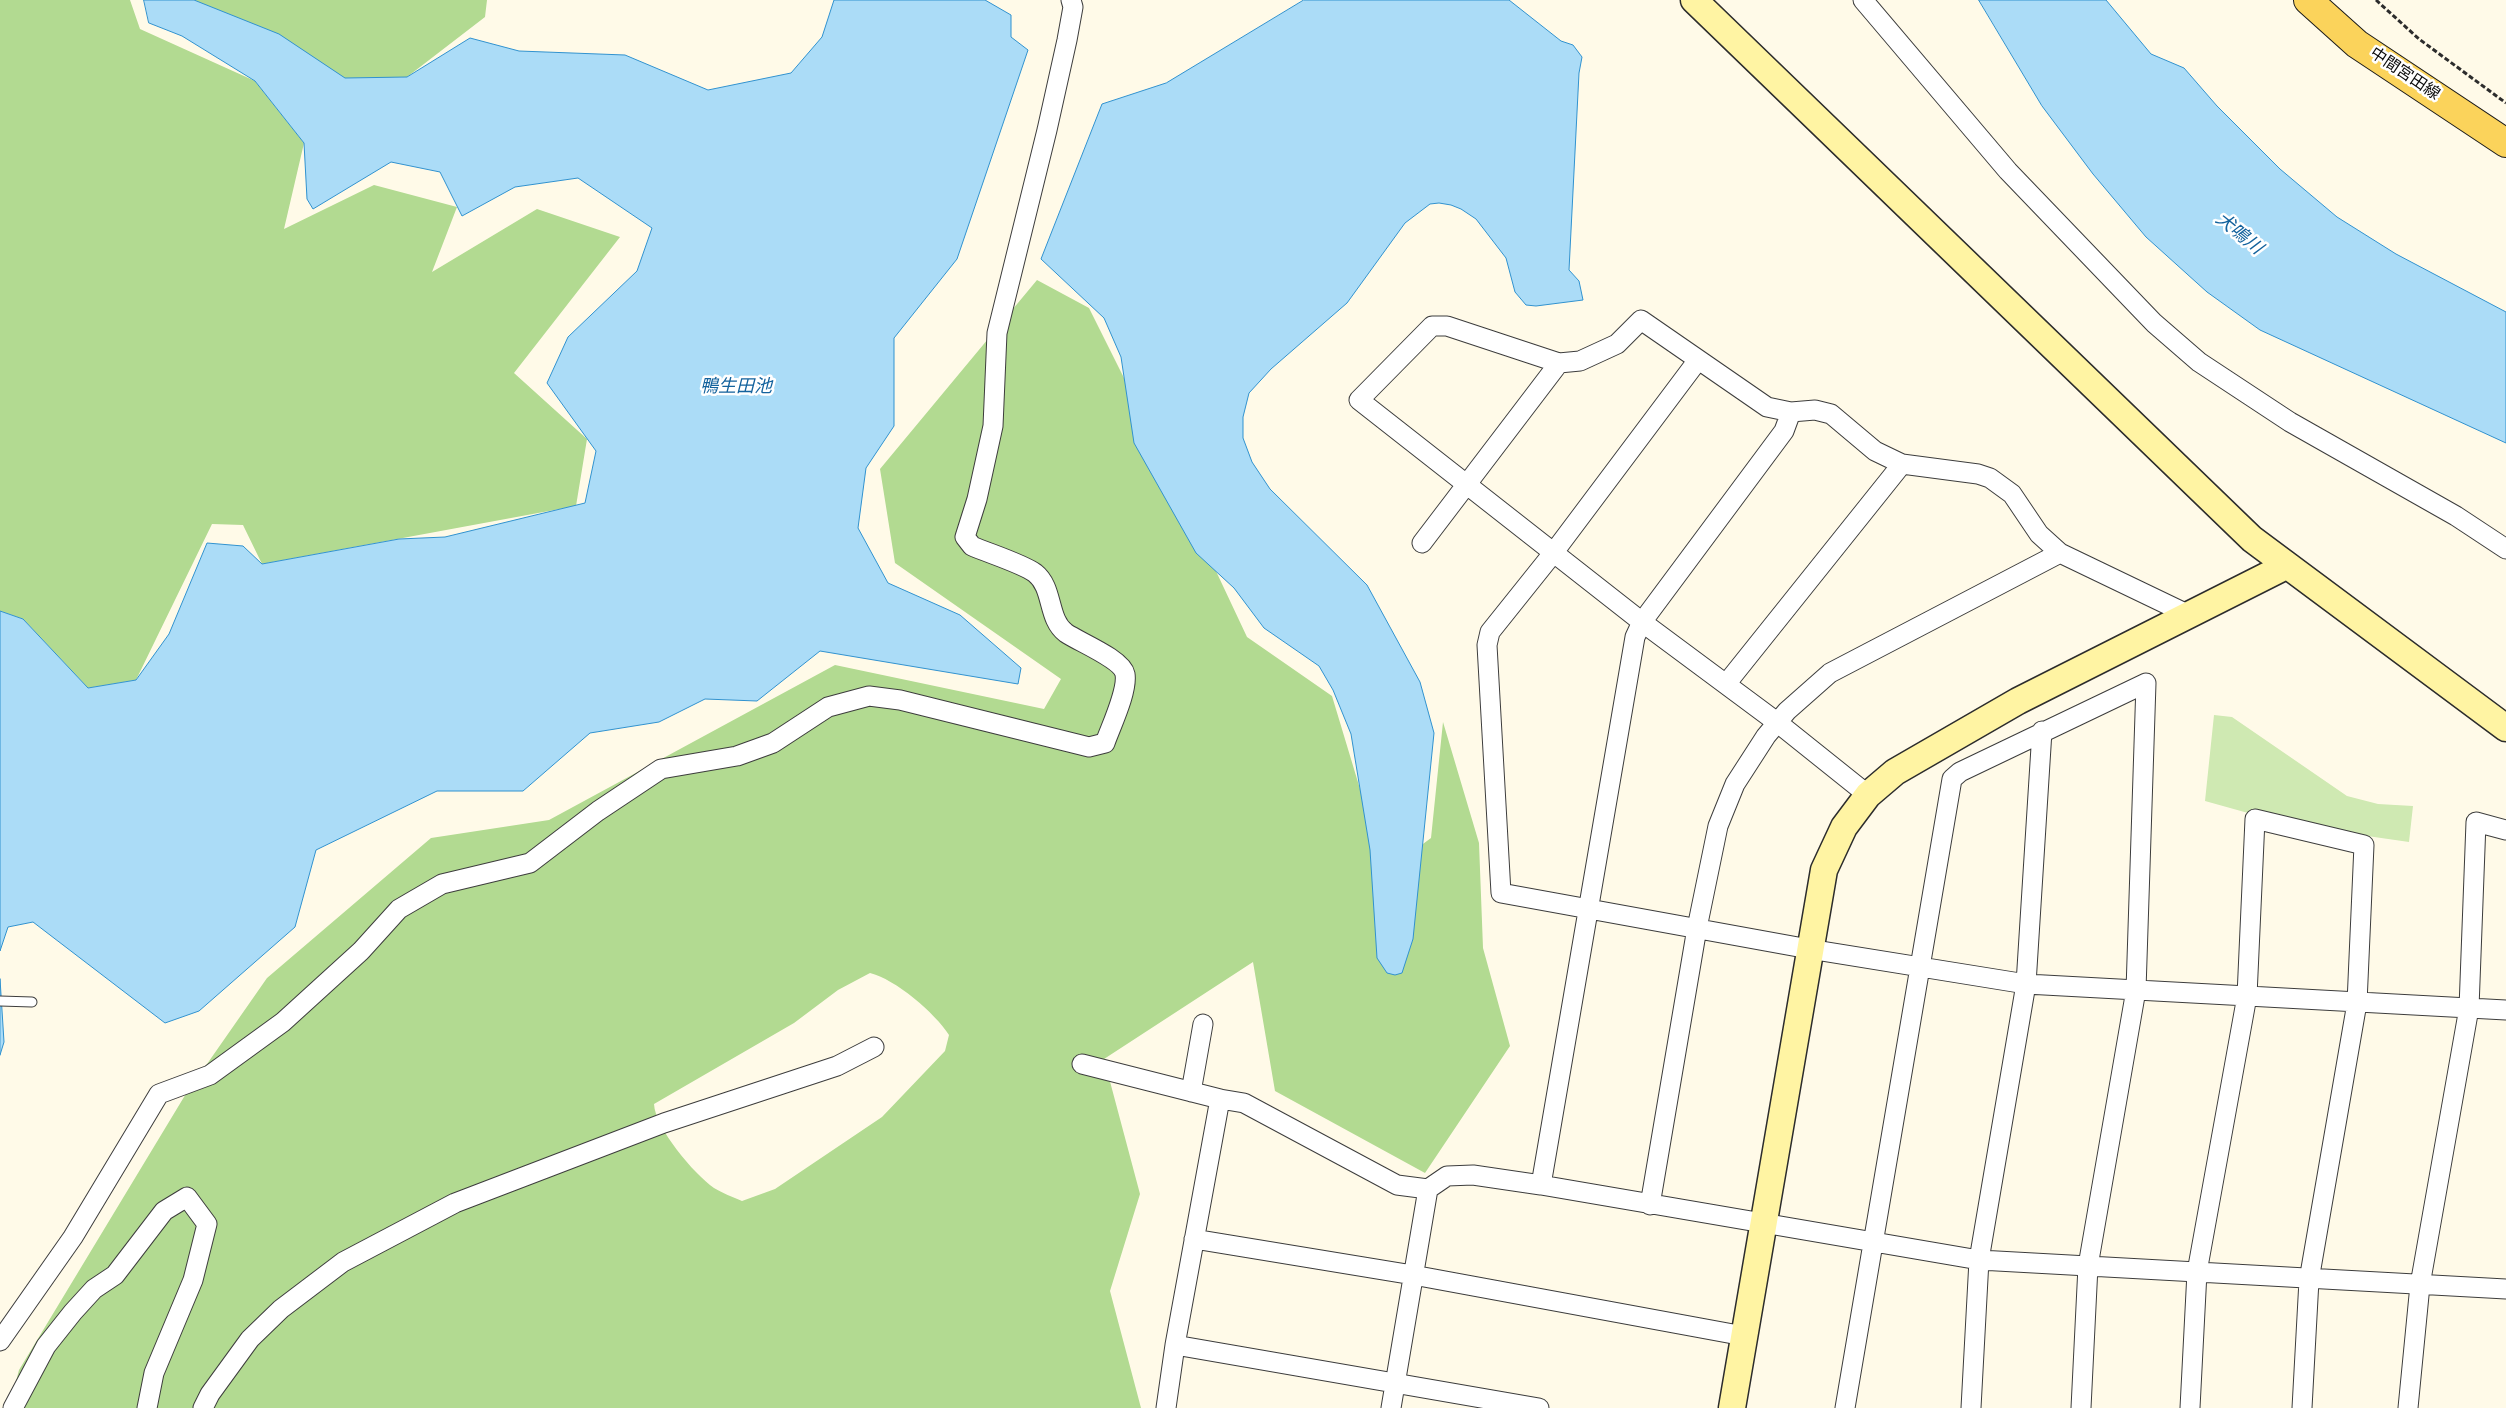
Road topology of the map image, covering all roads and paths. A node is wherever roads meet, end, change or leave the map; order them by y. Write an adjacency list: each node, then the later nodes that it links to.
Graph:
1 (1071, 0): 57 (street)
2 (1694, 0): 17 (street)
3 (1863, 0): 14 (street)
4 (2308, 0): 7 (main road, 中間宮田線)
5 (2376, 0): 6 (path)
6 (2506, 103)
7 (2506, 143)
8 (1698, 360): 9 (street); 10 (street); 15 (street)
9 (1559, 363): 12 (street); 12 (street)
10 (1792, 412): 11 (street); 19 (street)
11 (1902, 464): 16 (street); 20 (street)
12 (1468, 484): 13 (street); 15 (street)
13 (1422, 543)
14 (2506, 549)
15 (1554, 552): 19 (street); 26 (street)
16 (2060, 553): 18 (street); 21 (street)
17 (2286, 566): 18 (street); 22 (street)
18 (2187, 614): 24 (street)
19 (1642, 622): 20 (street); 26 (street)
20 (1726, 684): 21 (street)
21 (1778, 723): 24 (street); 27 (street)
22 (2506, 728)
23 (2042, 731): 29 (street); 30 (street); 31 (street)
24 (1868, 795): 28 (street)
25 (2506, 830): 36 (street)
26 (1589, 910): 27 (street); 43 (street)
27 (1697, 928): 28 (street); 45 (street)
28 (1809, 949): 29 (street); 46 (street)
29 (1921, 966): 30 (street); 48 (street)
30 (2026, 984): 31 (street); 49 (street)
31 (2136, 990): 32 (street); 50 (street)
32 (2247, 996): 35 (street); 35 (street); 51 (street)
33 (0, 1001): 34 (lane)
34 (32, 1002)
35 (2357, 1003): 36 (street); 53 (street)
36 (2469, 1008): 37 (street); 54 (street)
37 (2506, 1010)
38 (1203, 1024): 41 (street)
39 (874, 1047): 62 (street)
40 (1082, 1064): 41 (street)
41 (1192, 1092): 42 (street)
42 (1220, 1099): 44 (street); 47 (street)
43 (1541, 1185): 44 (street); 45 (street)
44 (1428, 1188): 52 (street)
45 (1650, 1205): 46 (street)
46 (1764, 1224): 48 (street); 56 (street)
47 (1194, 1239): 52 (street); 58 (street)
48 (1873, 1244): 49 (street); 67 (street)
49 (1979, 1260): 50 (street); 68 (street)
50 (2088, 1266): 51 (street); 69 (street)
51 (2197, 1272): 53 (street); 70 (street)
52 (1413, 1275): 56 (street); 59 (street)
53 (2309, 1280): 54 (street); 71 (street)
54 (2420, 1285): 55 (street); 72 (street)
55 (2506, 1289)
56 (1744, 1336): 66 (street)
57 (0, 1342)
58 (1175, 1345): 59 (street); 63 (street)
59 (1395, 1382): 64 (street); 65 (street)
60 (12, 1408): 61 (street)
61 (147, 1408)
62 (203, 1408)
63 (1166, 1408)
64 (1391, 1408)
65 (1539, 1408)
66 (1732, 1408)
67 (1845, 1408)
68 (1971, 1408)
69 (2081, 1408)
70 (2190, 1408)
71 (2302, 1408)
72 (2408, 1408)

